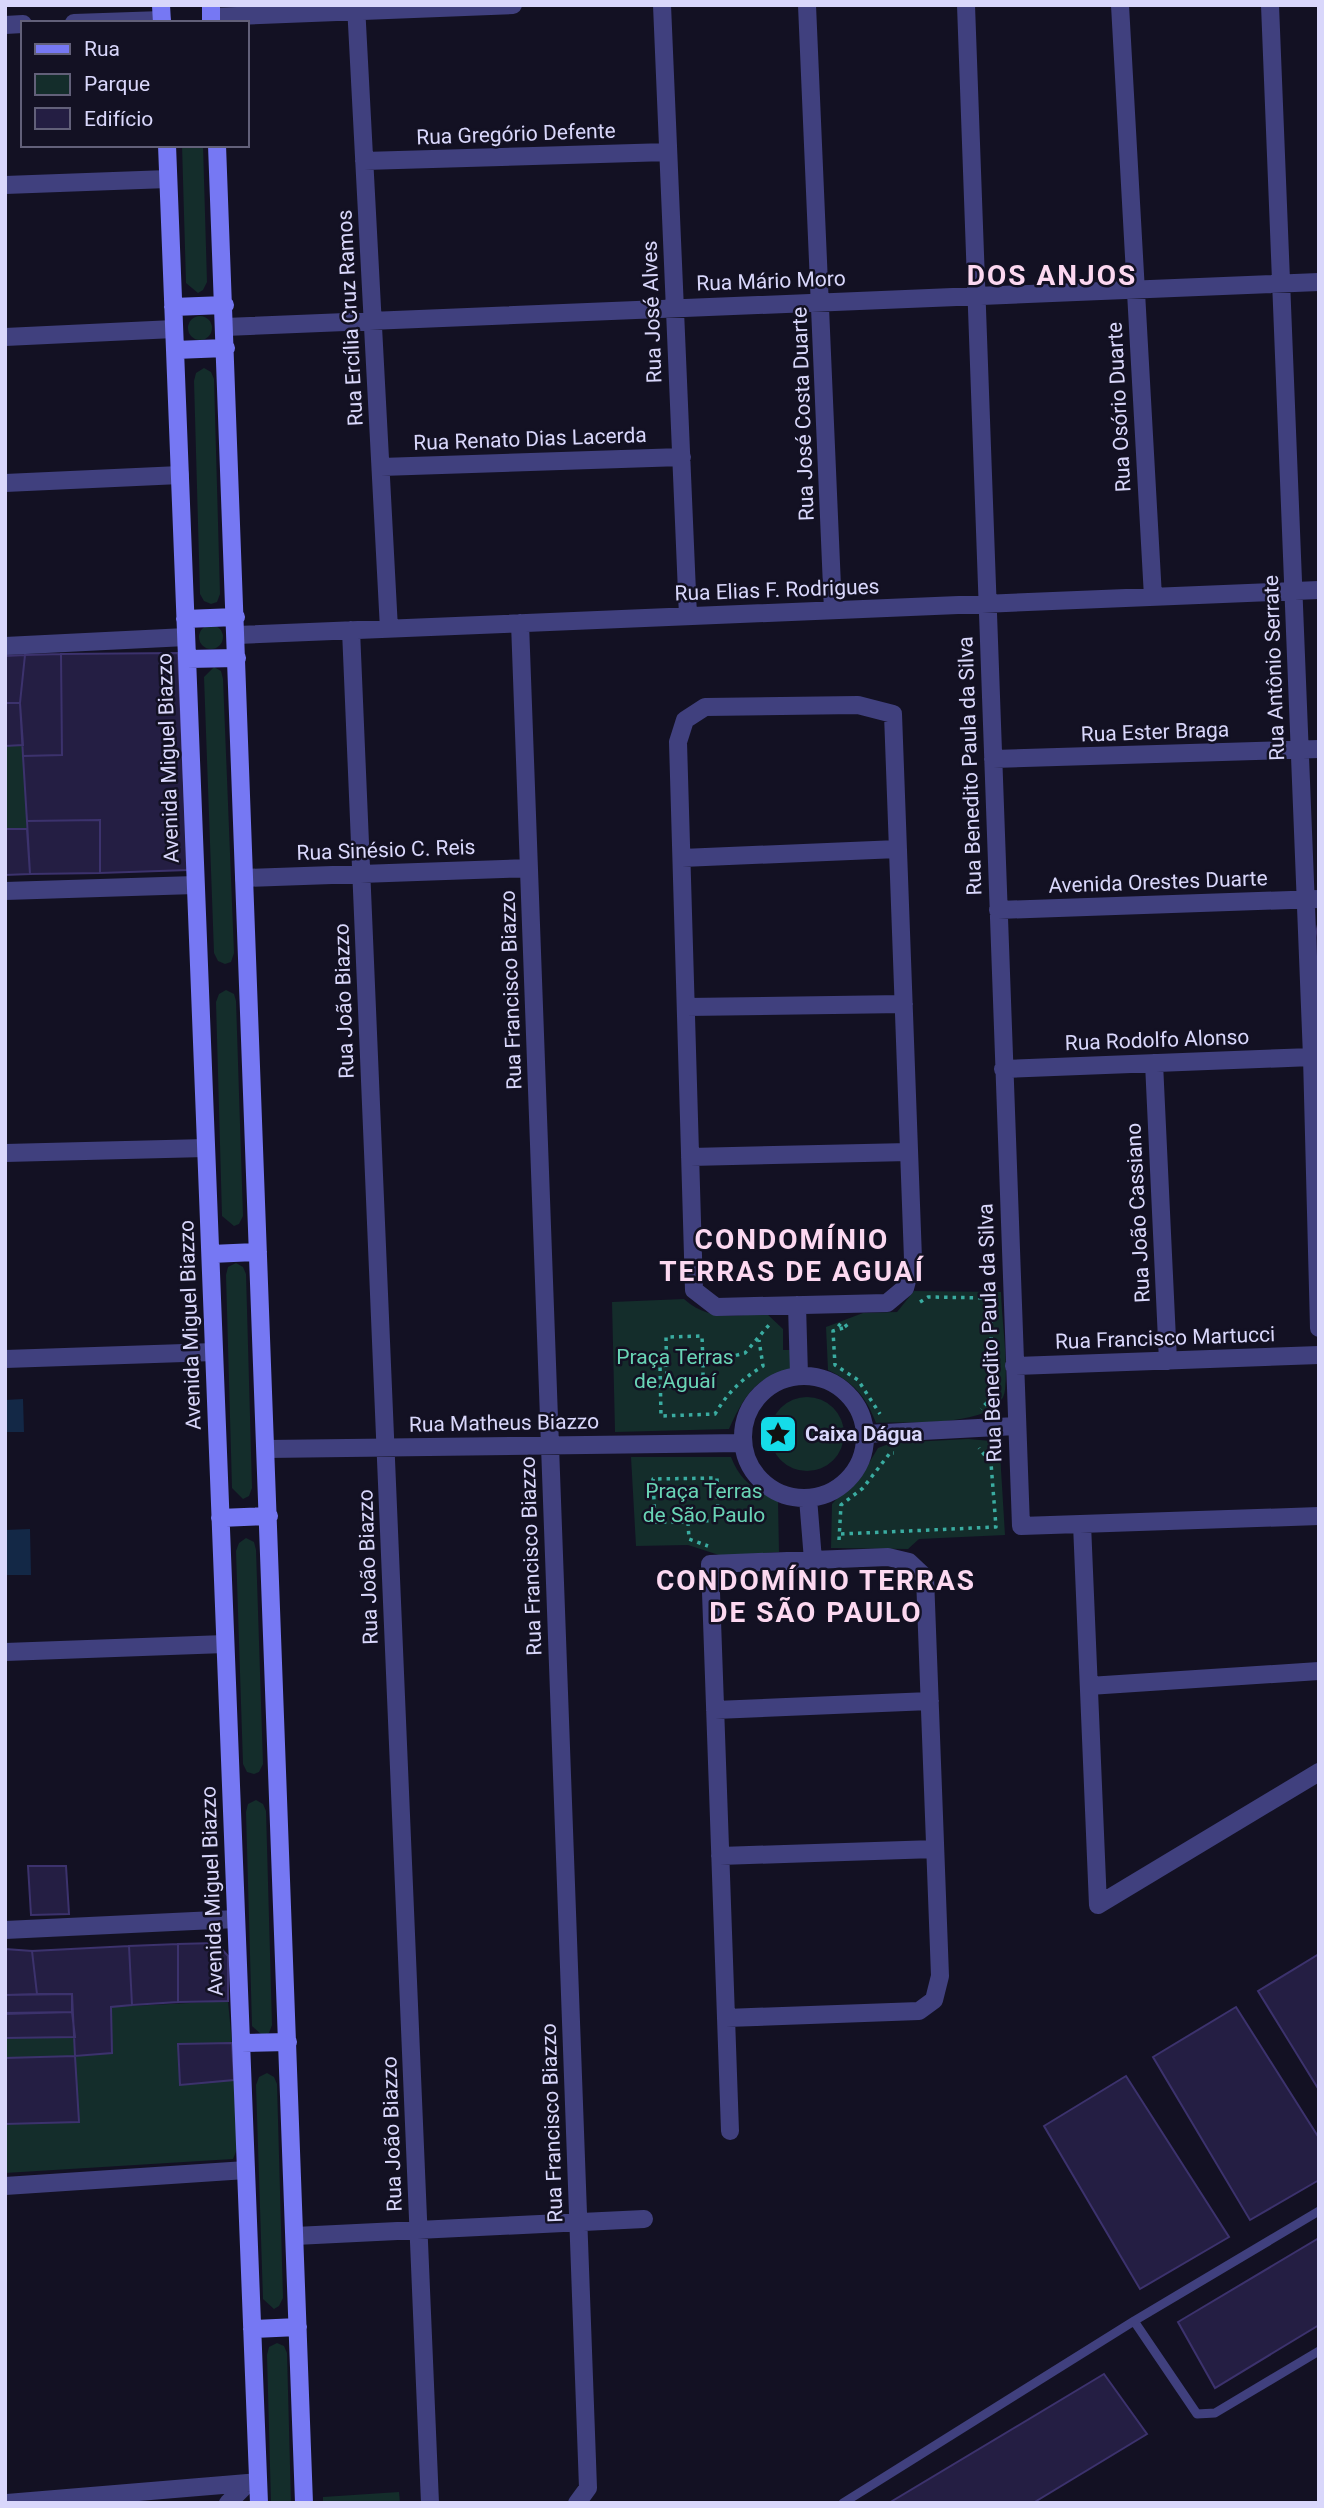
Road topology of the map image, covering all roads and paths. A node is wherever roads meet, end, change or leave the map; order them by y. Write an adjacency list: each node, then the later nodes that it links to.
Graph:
1 (513, 5): 7 (street)
2 (662, 5): 13 (street, Rua José Alves)
3 (807, 5): 21 (street, Rua José Costa Duarte)
4 (966, 5): 20 (street, Rua Benedito Paula da Silva)
5 (1119, 5): 19 (street, Rua Osório Duarte)
6 (1270, 5): 18 (street, Rua Antônio Serrate)
7 (356, 9): 8 (street); 14 (street, Rua Ercília Cruz Ramos)
8 (211, 15)
9 (162, 16): 10 (street)
10 (99, 21)
11 (167, 147): 15 (street, Avenida Miguel Biazzo)
12 (217, 147): 22 (street)
13 (668, 152): 14 (street, Rua Gregório Defente); 24 (street, Rua José Alves)
14 (364, 161): 25 (street, Rua Ercília Cruz Ramos)
15 (168, 179): 16 (street); 23 (street, Avenida Miguel Biazzo)
16 (5, 185)
17 (1319, 282): 18 (street, Rua Mário Moro)
18 (1281, 283): 19 (street, Rua Mário Moro); 36 (street, Rua Antônio Serrate)
19 (1135, 289): 20 (street, Rua Mário Moro); 37 (street, Rua Osório Duarte)
20 (977, 296): 21 (street, Rua Mário Moro); 38 (street, Rua Benedito Paula da Silva)
21 (822, 302): 24 (street, Rua Mário Moro); 39 (street, Rua José Costa Duarte)
22 (225, 305): 23 (street); 26 (street)
23 (173, 307): 27 (street, Avenida Miguel Biazzo)
24 (675, 308): 25 (street, Rua Mário Moro); 31 (street, Rua José Alves)
25 (373, 321): 26 (street, Rua Mário Moro); 32 (street, Rua Ercília Cruz Ramos)
26 (225, 327): 29 (street)
27 (174, 330): 28 (street); 30 (street, Avenida Miguel Biazzo)
28 (5, 337)
29 (226, 348): 30 (street); 42 (street)
30 (175, 350): 33 (street, Avenida Miguel Biazzo)
31 (681, 457): 32 (street, Rua Renato Dias Lacerda); 40 (street, Rua José Alves)
32 (381, 467): 44 (street, Rua Ercília Cruz Ramos)
33 (180, 475): 34 (street); 43 (street, Avenida Miguel Biazzo)
34 (5, 484)
35 (1319, 590): 36 (street, Rua Elias F. Rodrigues)
36 (1294, 592): 37 (street, Rua Elias F. Rodrigues); 50 (street, Rua Antônio Serrate)
37 (1153, 597): 38 (street, Rua Elias F. Rodrigues)
38 (987, 604): 39 (street, Rua Elias F. Rodrigues); 51 (street, Rua Benedito Paula da Silva)
39 (833, 610): 40 (street, Rua Elias F. Rodrigues)
40 (688, 616): 41 (street, Rua Elias F. Rodrigues)
41 (520, 623): 44 (street, Rua Elias F. Rodrigues); 54 (street, Rua Francisco Biazzo)
42 (236, 626): 43 (street); 45 (street, Rua Elias F. Rodrigues); 47 (street)
43 (186, 628): 46 (street); 48 (street, Avenida Miguel Biazzo)
44 (390, 629): 45 (street, Rua Elias F. Rodrigues)
45 (351, 630): 55 (street, Rua João Biazzo)
46 (5, 646)
47 (237, 658): 48 (street); 56 (street)
48 (187, 659): 57 (street, Avenida Miguel Biazzo)
49 (1319, 749): 50 (street, Rua Ester Braga)
50 (1300, 750): 51 (street, Rua Ester Braga); 59 (street, Rua Antônio Serrate)
51 (993, 759): 60 (street, Rua Benedito Paula da Silva)
52 (898, 849): 53 (street); 53 (street); 61 (street)
53 (682, 858): 62 (street)
54 (529, 867): 55 (street, Rua Sinésio C. Reis); 94 (street, Rua Francisco Biazzo)
55 (361, 873): 56 (street, Rua Sinésio C. Reis); 95 (street, Rua João Biazzo)
56 (244, 878): 71 (street)
57 (195, 885): 58 (street); 66 (street, Avenida Miguel Biazzo)
58 (5, 891)
59 (1312, 899): 60 (street, Avenida Orestes Duarte); 63 (street, Rua Antônio Serrate)
60 (998, 910): 65 (street, Rua Benedito Paula da Silva)
61 (904, 1004): 62 (street); 67 (street)
62 (686, 1007): 69 (street)
63 (1312, 1057): 64 (street, Rua Rodolfo Alonso); 70 (street, Rua Antônio Serrate)
64 (1154, 1063): 65 (street, Rua Rodolfo Alonso); 84 (street, Rua João Cassiano)
65 (1003, 1069): 87 (street, Rua Benedito Paula da Silva)
66 (206, 1148): 68 (street); 72 (street, Avenida Miguel Biazzo)
67 (909, 1152): 69 (street); 73 (street)
68 (5, 1153)
69 (690, 1157): 74 (street)
70 (1317, 1207): 79 (street, Rua Antônio Serrate)
71 (258, 1252): 72 (street); 96 (street)
72 (211, 1254): 81 (street, Avenida Miguel Biazzo)
73 (825, 1305): 74 (street); 78 (path)
74 (797, 1306): 88 (street)
75 (913, 1306): 89 (path)
76 (774, 1319): 80 (path)
77 (853, 1321): 78 (path)
78 (843, 1328): 90 (path)
79 (1319, 1328)
80 (758, 1340): 85 (path); 86 (path)
81 (214, 1352): 83 (street); 102 (street, Avenida Miguel Biazzo)
82 (1319, 1355): 84 (street, Rua Francisco Martucci)
83 (5, 1359)
84 (1168, 1361): 87 (street, Rua Francisco Martucci)
85 (703, 1364): 86 (path); 86 (path)
86 (667, 1365)
87 (1014, 1366): 91 (street, Rua Benedito Paula da Silva)
88 (799, 1376): 92 (street); 93 (street)
89 (974, 1409)
90 (881, 1415)
91 (1016, 1426): 92 (street); 104 (street, Rua Benedito Paula da Silva)
92 (866, 1434): 99 (street)
93 (743, 1443): 94 (street, Rua Matheus Biazzo); 99 (street)
94 (550, 1446): 95 (street, Rua Matheus Biazzo); 128 (street, Rua Francisco Biazzo)
95 (386, 1447): 96 (street, Rua Matheus Biazzo); 129 (street, Rua João Biazzo)
96 (266, 1448): 100 (street)
97 (969, 1449): 105 (path)
98 (904, 1452): 105 (path)
99 (808, 1498): 108 (street)
100 (269, 1516): 102 (street); 121 (street)
101 (1319, 1516): 104 (street)
102 (220, 1518): 109 (street, Avenida Miguel Biazzo)
103 (688, 1522): 103 (path); 106 (path)
104 (1082, 1524): 112 (street)
105 (841, 1534): 107 (path)
106 (720, 1546)
107 (836, 1559): 108 (street); 113 (street)
108 (813, 1560): 114 (street)
109 (225, 1643): 110 (street); 118 (street, Avenida Miguel Biazzo)
110 (5, 1652)
111 (1319, 1671): 112 (street)
112 (1089, 1686): 115 (street)
113 (930, 1701): 114 (street); 116 (street)
114 (715, 1710): 117 (street)
115 (1319, 1772)
116 (935, 1849): 117 (street); 120 (street)
117 (720, 1856): 120 (street)
118 (236, 1919): 119 (street); 122 (street, Avenida Miguel Biazzo)
119 (5, 1930)
120 (726, 2018): 123 (street)
121 (288, 2042): 122 (street); 130 (street)
122 (241, 2043): 124 (street, Avenida Miguel Biazzo)
123 (730, 2131)
124 (246, 2170): 125 (street); 133 (street, Avenida Miguel Biazzo)
125 (5, 2186)
126 (1319, 2211): 131 (lane)
127 (644, 2219): 128 (street)
128 (578, 2222): 129 (street); 136 (street, Rua Francisco Biazzo)
129 (418, 2230): 130 (street); 142 (street, Rua João Biazzo)
130 (295, 2236): 132 (street)
131 (1134, 2321): 134 (lane); 143 (lane)
132 (298, 2327): 133 (street); 141 (street)
133 (252, 2329): 135 (street, Avenida Miguel Biazzo)
134 (1319, 2351)
135 (253, 2483): 137 (street); 139 (street); 140 (street, Avenida Miguel Biazzo)
136 (582, 2495)
137 (36, 2502): 138 (street)
138 (7, 2503)
139 (228, 2503)
140 (259, 2503)
141 (304, 2503)
142 (430, 2503)
143 (843, 2503)

